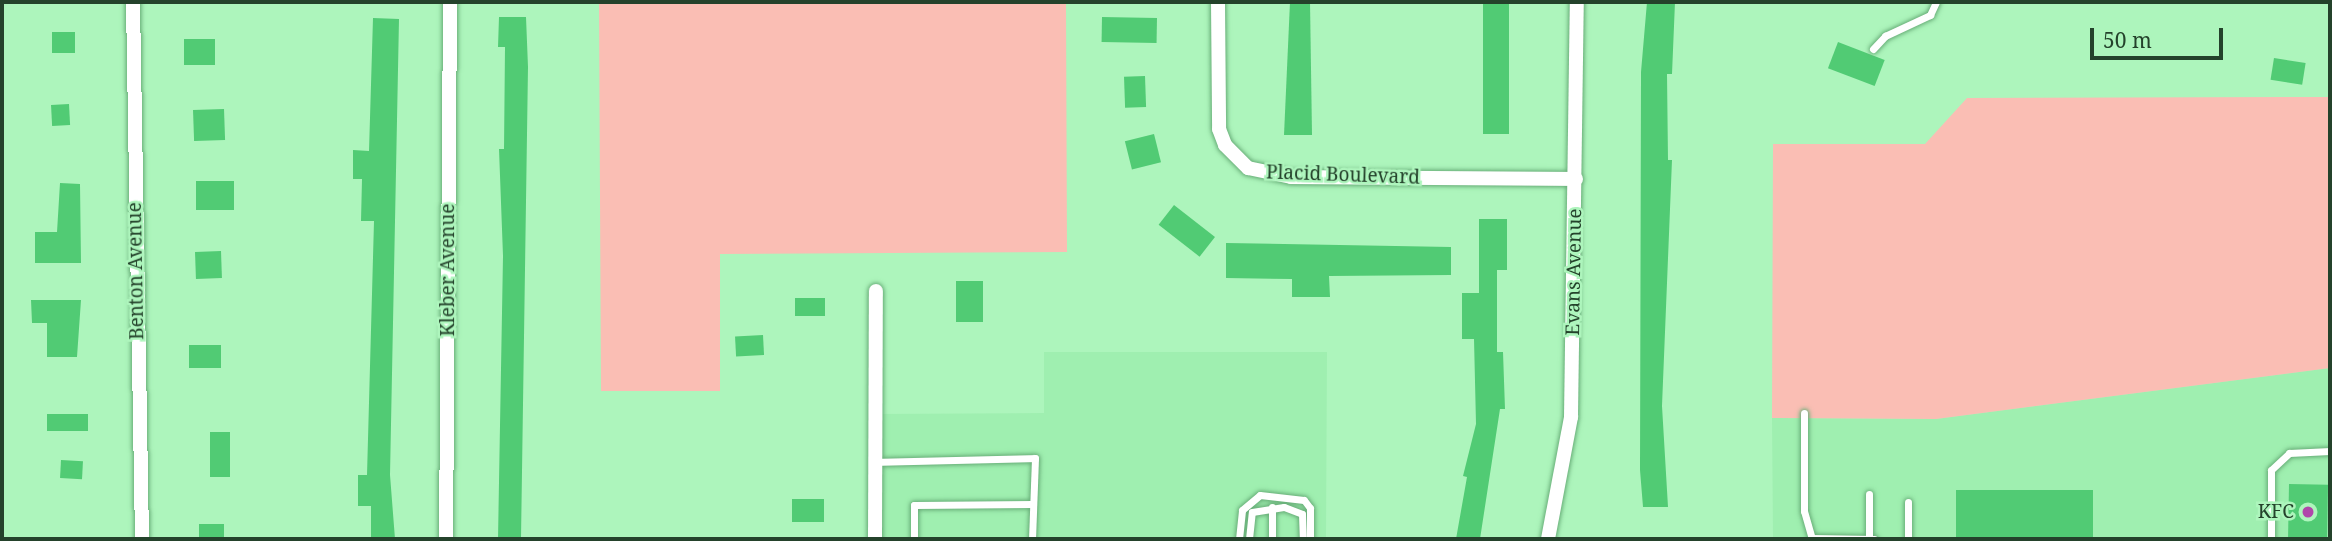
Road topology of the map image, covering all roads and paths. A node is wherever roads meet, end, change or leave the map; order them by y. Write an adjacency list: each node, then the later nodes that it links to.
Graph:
1 (133, 2): 19 (street, Benton Avenue)
2 (450, 2): 20 (street, Kleber Avenue)
3 (1218, 2): 7 (street, Placid Boulevard)
4 (1577, 2): 7 (street, Evans Avenue)
5 (1937, 2): 6 (lane)
6 (1873, 49)
7 (1576, 179): 29 (street, Evans Avenue)
8 (876, 291): 11 (street)
9 (1804, 413): 16 (lane)
10 (2330, 451): 31 (lane)
11 (875, 462): 14 (lane); 21 (street)
12 (1869, 494): 18 (lane)
13 (1908, 502): 30 (lane)
14 (1033, 504): 22 (lane); 23 (lane)
15 (1272, 507): 25 (lane); 26 (lane); 27 (lane)
16 (1811, 537): 17 (lane)
17 (1856, 538): 18 (lane)
18 (1871, 538)
19 (142, 539)
20 (446, 539)
21 (875, 539)
22 (914, 539)
23 (1032, 539)
24 (1238, 539): 28 (lane)
25 (1249, 539)
26 (1272, 539)
27 (1303, 539)
28 (1310, 539)
29 (1548, 539)
30 (1908, 539)
31 (2271, 539)

